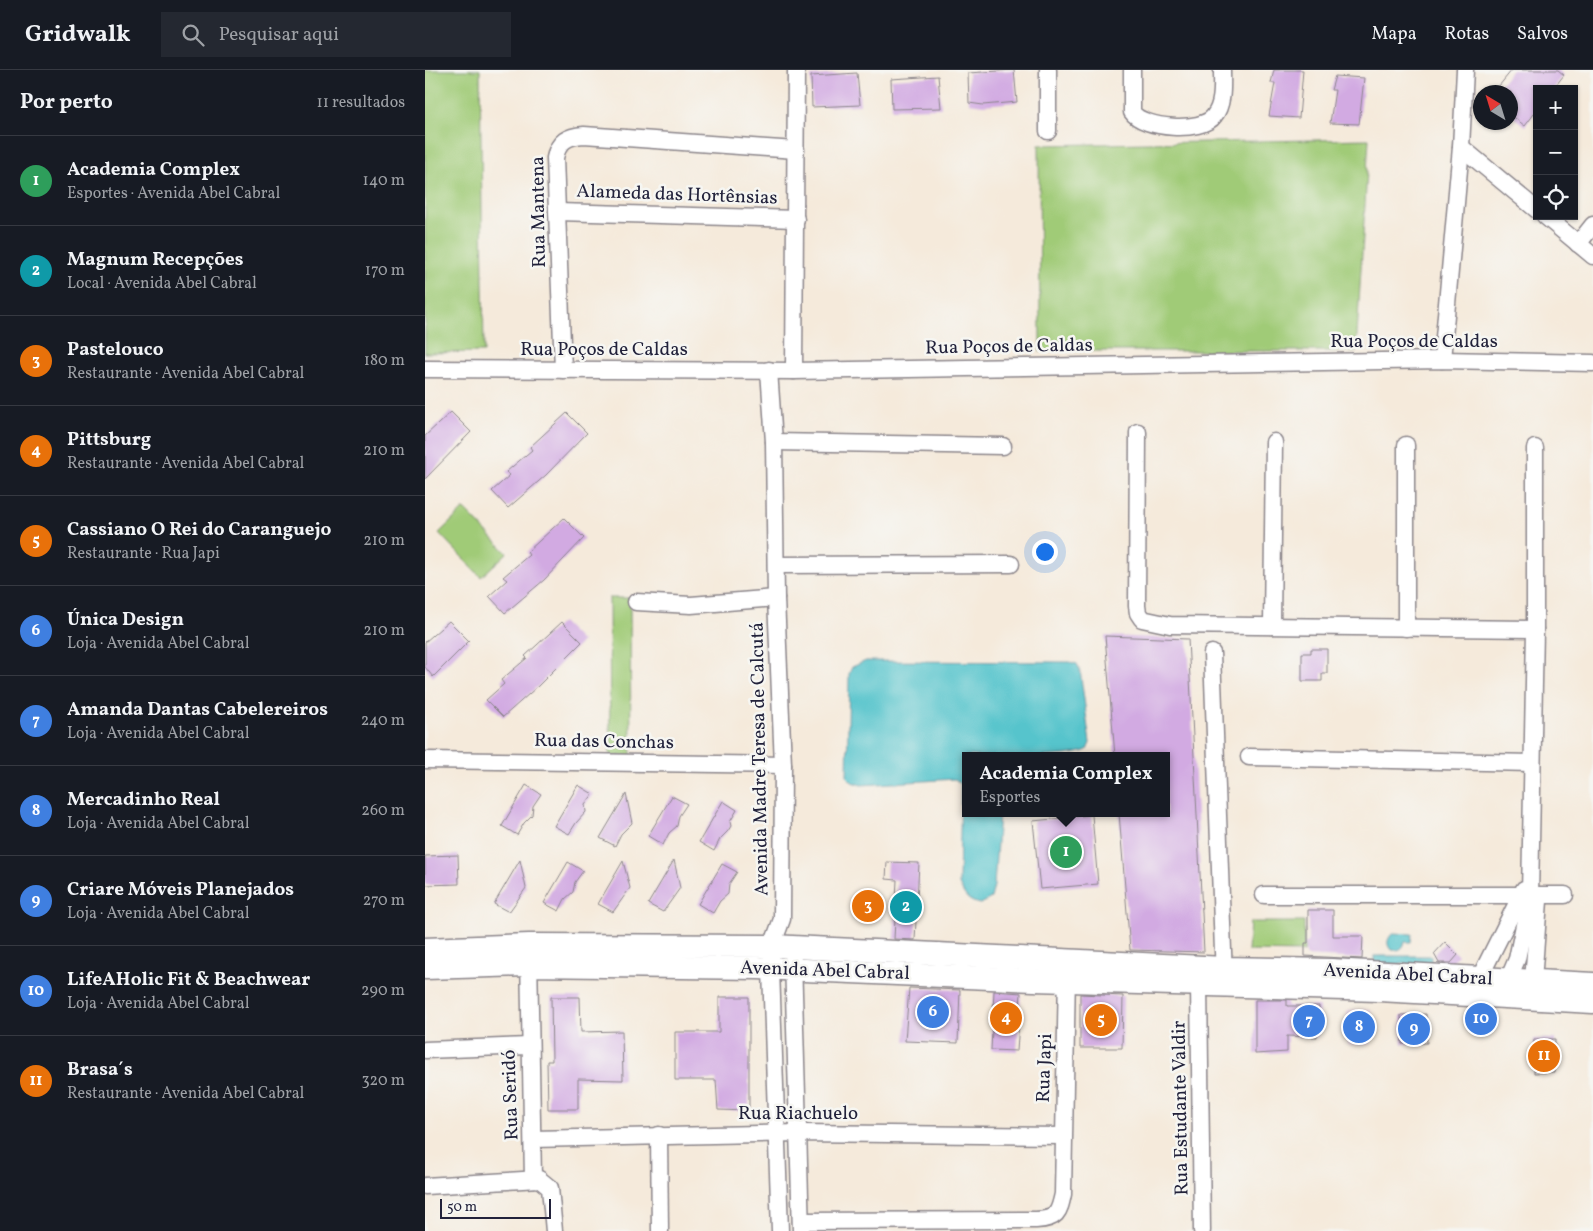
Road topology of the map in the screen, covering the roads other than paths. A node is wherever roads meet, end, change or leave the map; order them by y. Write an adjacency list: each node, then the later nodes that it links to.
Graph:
1 (796, 70): 8 (street)
2 (1048, 70): 6 (street)
3 (1132, 70): 5 (street)
4 (1465, 70): 7 (street)
5 (1222, 75)
6 (1047, 131)
7 (1461, 147): 9 (street); 16 (street)
8 (796, 150): 10 (street, Rua Mantena); 11 (street)
9 (1533, 207)
10 (558, 212): 11 (street, Alameda das Hortênsias); 19 (street, Rua Mantena)
11 (796, 218): 21 (street)
12 (1550, 220): 14 (street)
13 (1593, 226): 14 (street)
14 (1578, 244): 15 (street)
15 (1593, 256)
16 (1442, 360): 17 (street, Rua Poços de Caldas); 21 (street, Rua Poços de Caldas)
17 (1593, 363)
18 (425, 369): 19 (street, Rua Poços de Caldas)
19 (563, 370): 20 (street, Rua Poços de Caldas)
20 (773, 370): 21 (street, Rua Poços de Caldas); 23 (street, Avenida Madre Teresa de Calcutá)
21 (794, 371)
22 (1138, 432): 32 (street)
23 (777, 442): 26 (street); 29 (street, Avenida Madre Teresa de Calcutá)
24 (1274, 442): 32 (street)
25 (1406, 445): 33 (street)
26 (1003, 446)
27 (1535, 448): 34 (street)
28 (1011, 564): 29 (street)
29 (779, 565): 30 (street, Avenida Madre Teresa de Calcutá)
30 (776, 598): 31 (street); 39 (street, Avenida Madre Teresa de Calcutá)
31 (636, 602)
32 (1272, 626): 33 (street)
33 (1406, 628): 34 (street)
34 (1535, 630): 38 (street)
35 (1211, 653): 49 (street)
36 (1249, 757): 38 (street)
37 (425, 760): 39 (street, Rua das Conchas)
38 (1532, 763): 42 (street)
39 (783, 765): 43 (street, Avenida Madre Teresa de Calcutá)
40 (1264, 895): 42 (street)
41 (1565, 895): 42 (street)
42 (1530, 896): 50 (street); 51 (street); 52 (street)
43 (783, 947): 45 (main road, Avenida Abel Cabral); 47 (street, Avenida Madre Teresa de Calcutá); 47 (street, Avenida Madre Teresa de Calcutá); 48 (main road, Avenida Abel Cabral)
44 (425, 949): 45 (main road, Avenida Abel Cabral)
45 (529, 955): 46 (main road, Avenida Abel Cabral); 47 (main road, Avenida Abel Cabral); 56 (street, Rua Seridó)
46 (425, 968)
47 (782, 969): 48 (main road, Avenida Abel Cabral); 58 (street, Avenida Madre Teresa de Calcutá); 59 (street, Avenida Madre Teresa de Calcutá)
48 (1067, 970): 49 (main road, Avenida Abel Cabral); 53 (main road, Avenida Abel Cabral); 61 (street, Rua Japi)
49 (1224, 976): 50 (main road, Avenida Abel Cabral); 53 (main road, Avenida Abel Cabral); 55 (main road, Avenida Abel Cabral)
50 (1479, 979): 51 (main road, Avenida Abel Cabral)
51 (1508, 980): 52 (main road, Avenida Abel Cabral)
52 (1533, 981): 54 (main road, Avenida Abel Cabral)
53 (1199, 984): 70 (street, Rua Estudante Valdir)
54 (1593, 984)
55 (1593, 1002)
56 (529, 1046): 57 (street); 62 (street, Rua Seridó)
57 (425, 1050)
58 (799, 1133): 59 (street, Rua Riachuelo); 61 (street, Rua Riachuelo); 65 (street, Avenida Madre Teresa de Calcutá)
59 (775, 1134): 60 (street, Rua Riachuelo); 69 (street, Avenida Madre Teresa de Calcutá)
60 (659, 1135): 62 (street, Rua Riachuelo); 68 (street)
61 (1063, 1136): 66 (street, Rua Japi)
62 (533, 1139): 63 (street, Rua Seridó)
63 (533, 1179): 64 (street); 67 (street)
64 (425, 1186)
65 (801, 1226): 66 (street, Rua Japi)
66 (954, 1226)
67 (554, 1231)
68 (660, 1231)
69 (780, 1231)
70 (1203, 1231)

